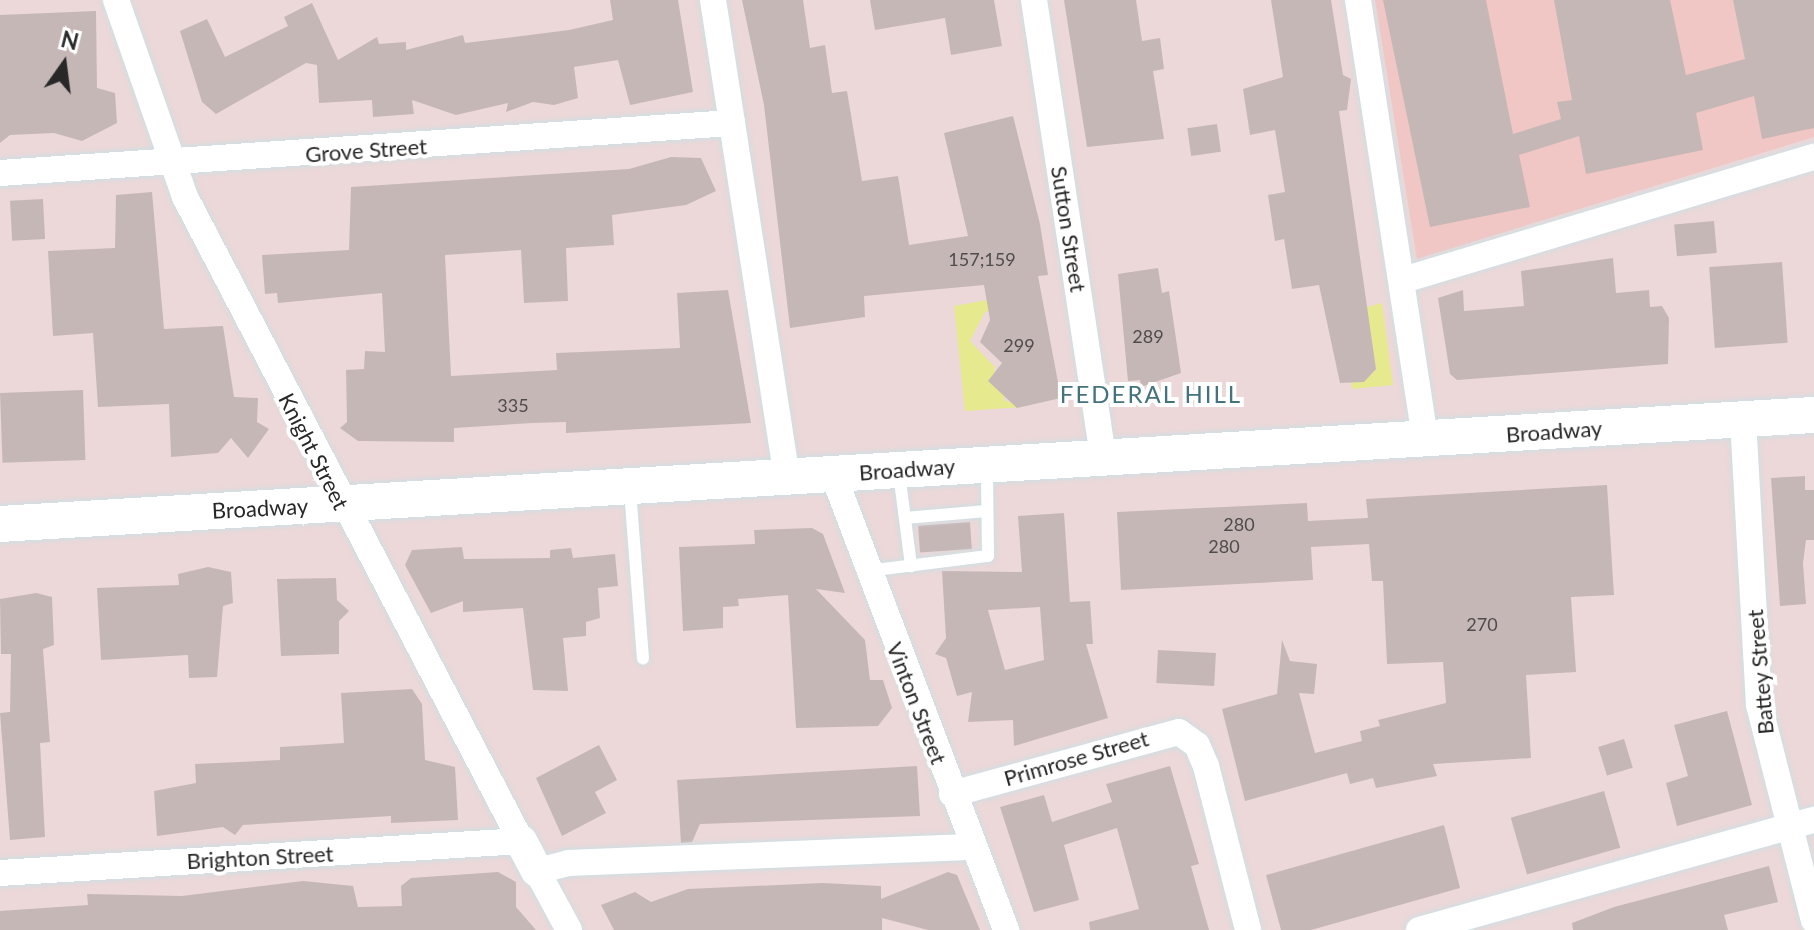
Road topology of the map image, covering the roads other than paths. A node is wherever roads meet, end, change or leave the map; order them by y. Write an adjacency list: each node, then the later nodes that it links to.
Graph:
1 (116, 0): 7 (street, Knight Street)
2 (713, 0): 5 (street)
3 (1034, 0): 13 (street, Sutton Street)
4 (1358, 0): 9 (street)
5 (732, 123): 7 (street, Grove Street); 17 (street)
6 (1814, 157): 9 (street)
7 (171, 163): 8 (street, Grove Street); 19 (street, Knight Street)
8 (0, 173)
9 (1403, 280): 12 (street)
10 (1814, 415): 11 (main road, Broadway)
11 (1743, 419): 12 (main road, Broadway); 28 (street, Battey Street)
12 (1425, 439): 13 (main road, Broadway)
13 (1103, 458): 14 (main road, Broadway)
14 (987, 464): 15 (main road, Broadway); 20 (lane)
15 (899, 470): 16 (main road, Broadway); 21 (lane)
16 (833, 474): 17 (main road, Broadway); 24 (street, Vinton Street)
17 (787, 477): 18 (main road, Broadway)
18 (630, 487): 19 (main road, Broadway); 25 (lane)
19 (340, 504): 22 (main road, Broadway); 29 (street, Knight Street)
20 (987, 511): 21 (lane); 23 (lane)
21 (905, 518): 23 (lane)
22 (0, 524)
23 (911, 566): 24 (lane)
24 (867, 571): 26 (street, Vinton Street)
25 (643, 659)
26 (952, 794): 30 (street, Vinton Street); 36 (street, Primrose Street)
27 (1814, 820): 28 (street)
28 (1788, 827): 33 (street, Battey Street); 37 (street)
29 (521, 841): 31 (street, Knight Street); 32 (street, Brighton Street)
30 (974, 847): 31 (street); 35 (street, Vinton Street)
31 (537, 871): 34 (street, Knight Street)
32 (0, 873)
33 (1814, 920)
34 (569, 930)
35 (1006, 930)
36 (1248, 930)
37 (1419, 930)

